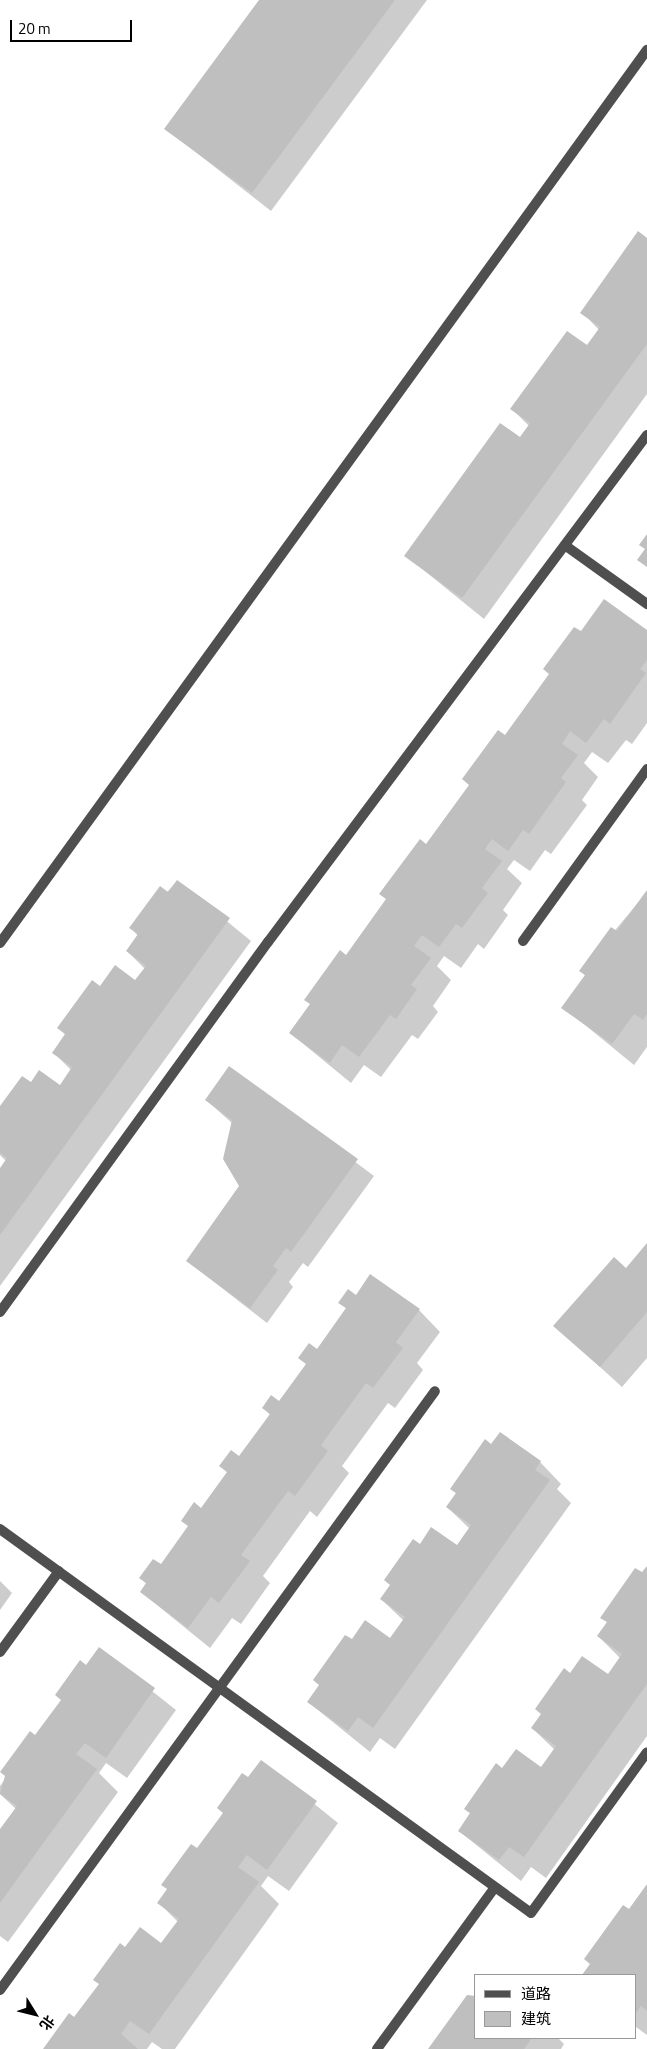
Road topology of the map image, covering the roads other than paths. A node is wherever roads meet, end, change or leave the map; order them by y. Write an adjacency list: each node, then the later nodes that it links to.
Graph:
1 (647, 50): 7 (street)
2 (647, 435): 3 (street)
3 (566, 546): 4 (street); 8 (street)
4 (647, 604)
5 (647, 769): 6 (street)
6 (523, 941)
7 (0, 943)
8 (0, 1312)
9 (435, 1391): 13 (street)
10 (0, 1529): 11 (street)
11 (59, 1571): 12 (street); 13 (street)
12 (0, 1652)
13 (220, 1688): 15 (street); 16 (street)
14 (647, 1752): 15 (street)
15 (495, 1887): 17 (street)
16 (0, 1990)
17 (377, 2049)

